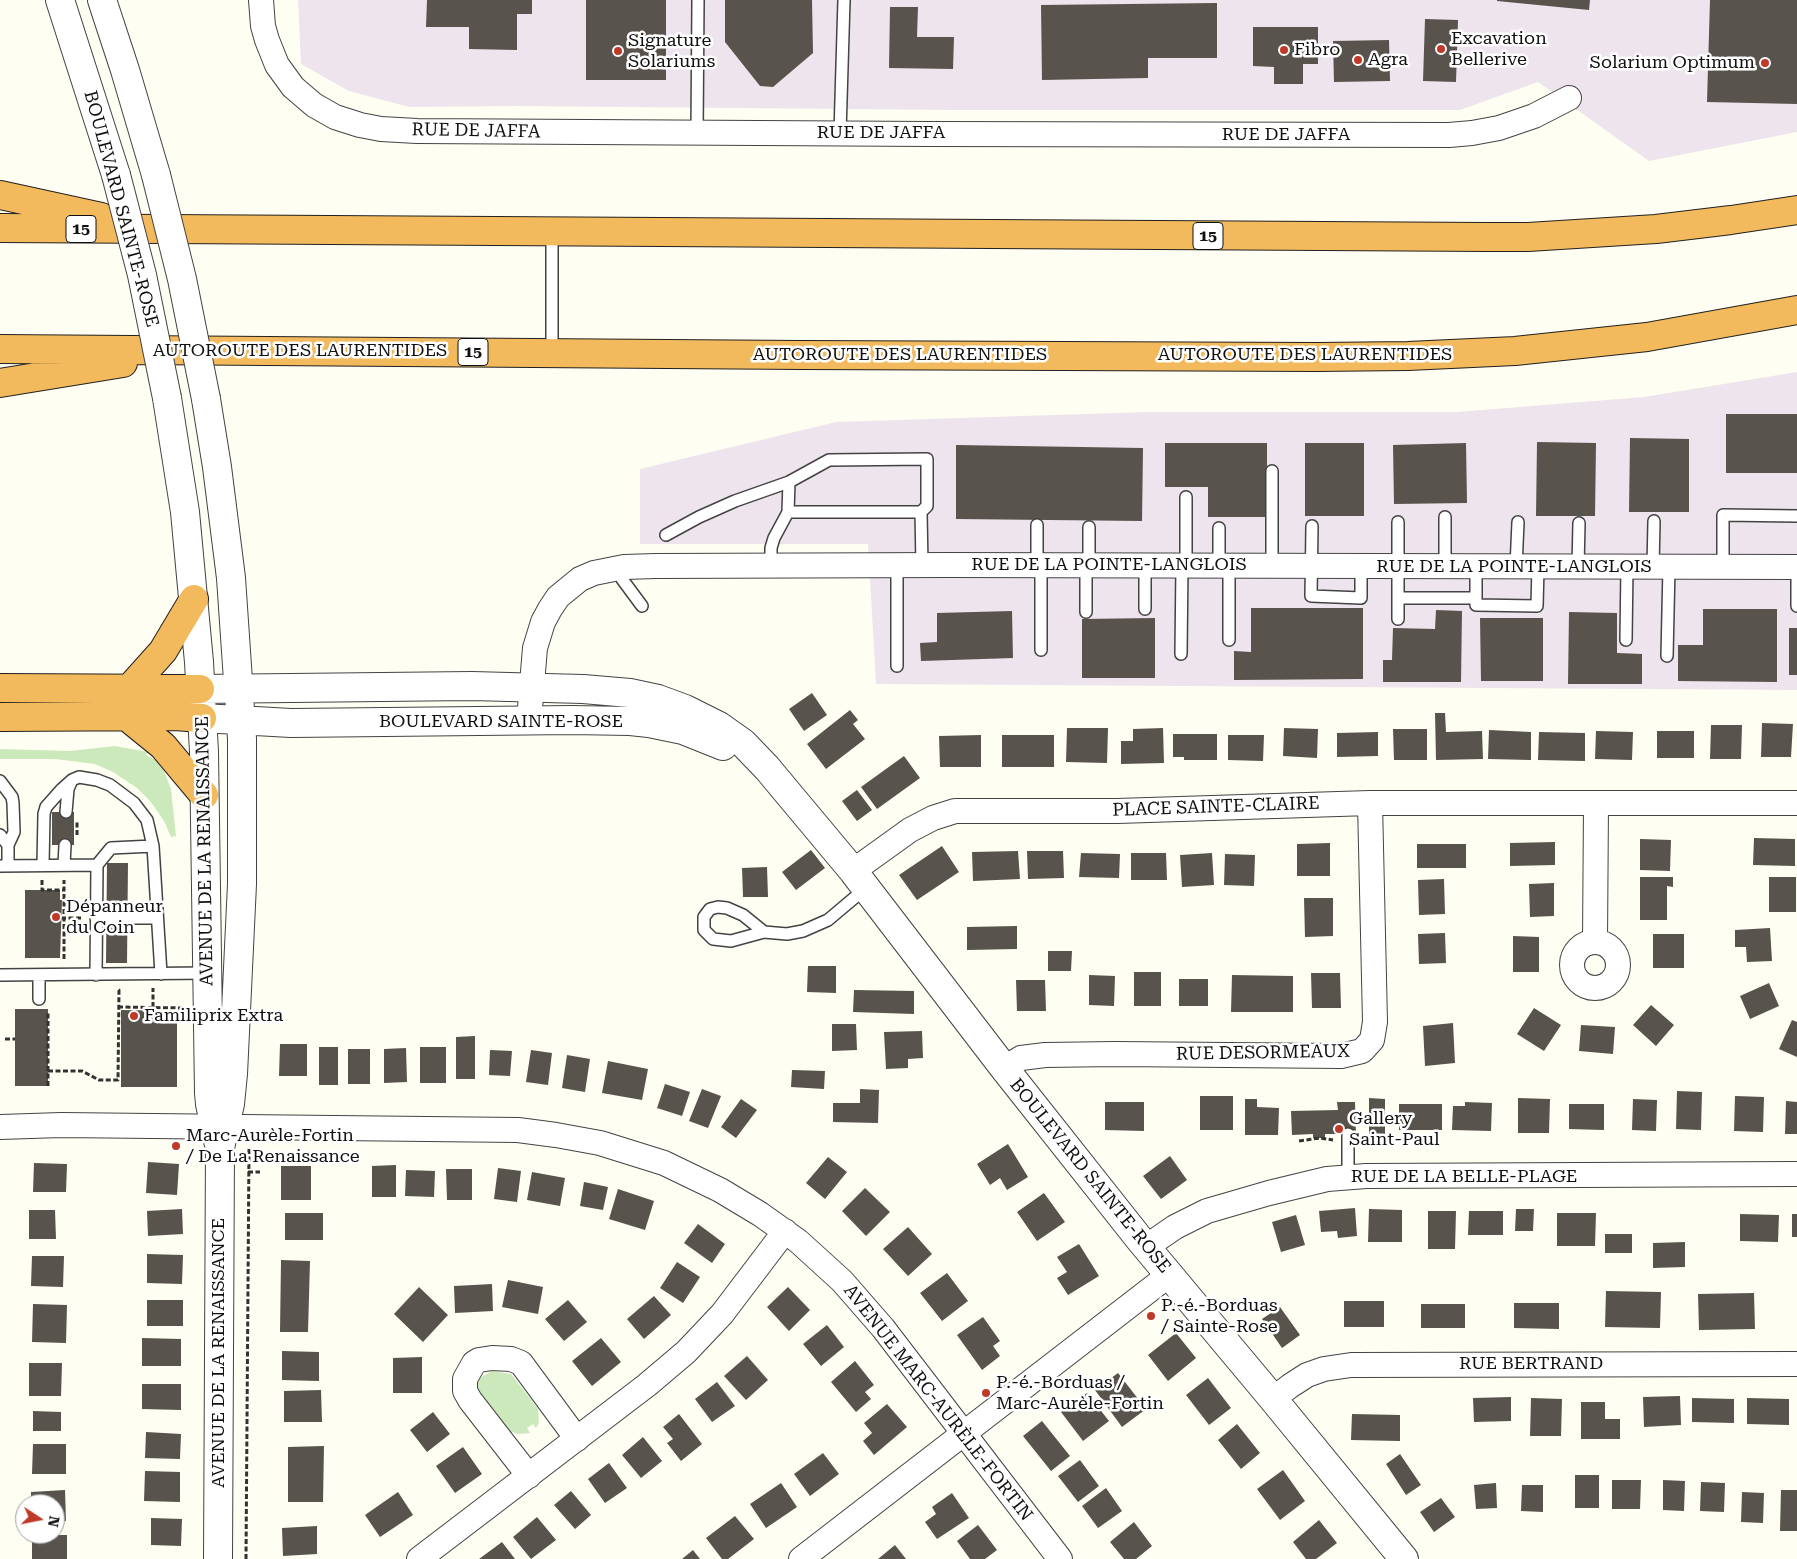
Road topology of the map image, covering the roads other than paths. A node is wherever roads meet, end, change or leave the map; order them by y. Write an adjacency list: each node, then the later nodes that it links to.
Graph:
1 (60, 0): 58 (street, BOULEVARD SAINTE-ROSE, bridge)
2 (102, 0): 74 (street, bridge)
3 (261, 0): 7 (street, RUE DE JAFFA)
4 (698, 0): 7 (lane)
5 (844, 0): 8 (lane)
6 (1569, 98): 8 (street, RUE DE JAFFA)
7 (697, 133): 8 (street, RUE DE JAFFA)
8 (840, 133)
9 (0, 196): 12 (highway)
10 (1797, 210): 13 (highway, 15)
11 (0, 228): 12 (highway, 15)
12 (162, 230): 13 (highway, 15)
13 (552, 232): 17 (lane)
14 (1797, 310): 17 (highway, AUTOROUTE DES LAURENTIDES / 15)
15 (0, 349): 16 (highway, AUTOROUTE DES LAURENTIDES / 15)
16 (206, 350): 17 (highway, AUTOROUTE DES LAURENTIDES / 15); 18 (highway)
17 (552, 352)
18 (0, 383)
19 (1272, 471): 43 (lane)
20 (789, 482): 22 (lane); 23 (lane); 34 (lane)
21 (1186, 497): 40 (lane)
22 (788, 512): 23 (lane); 42 (lane)
23 (921, 512): 36 (lane)
24 (1797, 516): 55 (lane)
25 (1445, 517): 47 (lane)
26 (1654, 521): 52 (lane)
27 (1398, 522): 46 (lane)
28 (1518, 522): 49 (lane)
29 (1579, 523): 50 (lane)
30 (1037, 525): 37 (lane)
31 (1312, 526): 44 (lane)
32 (1089, 527): 38 (lane)
33 (1219, 528): 41 (lane)
34 (666, 535)
35 (897, 565): 36 (street, RUE DE LA POINTE-LANGLOIS); 42 (street, RUE DE LA POINTE-LANGLOIS); 69 (lane)
36 (922, 565): 37 (street, RUE DE LA POINTE-LANGLOIS)
37 (1039, 565): 38 (street, RUE DE LA POINTE-LANGLOIS); 66 (lane)
38 (1087, 565): 39 (street, RUE DE LA POINTE-LANGLOIS); 62 (lane)
39 (1145, 565): 40 (street, RUE DE LA POINTE-LANGLOIS); 61 (lane)
40 (1184, 565): 41 (street, RUE DE LA POINTE-LANGLOIS); 67 (lane)
41 (1224, 565): 43 (street, RUE DE LA POINTE-LANGLOIS); 64 (lane)
42 (771, 566): 54 (street, RUE DE LA POINTE-LANGLOIS)
43 (1272, 566): 44 (street, RUE DE LA POINTE-LANGLOIS)
44 (1312, 566): 45 (street, RUE DE LA POINTE-LANGLOIS); 45 (lane)
45 (1361, 566): 46 (street, RUE DE LA POINTE-LANGLOIS)
46 (1398, 566): 47 (street, RUE DE LA POINTE-LANGLOIS); 56 (lane)
47 (1445, 566): 48 (street, RUE DE LA POINTE-LANGLOIS)
48 (1476, 567): 49 (street, RUE DE LA POINTE-LANGLOIS); 57 (lane)
49 (1527, 567): 50 (street, RUE DE LA POINTE-LANGLOIS); 57 (lane)
50 (1578, 567): 51 (street, RUE DE LA POINTE-LANGLOIS)
51 (1627, 567): 52 (street, RUE DE LA POINTE-LANGLOIS); 65 (lane)
52 (1661, 567): 55 (street, RUE DE LA POINTE-LANGLOIS); 68 (lane)
53 (1797, 567): 55 (street, RUE DE LA POINTE-LANGLOIS); 60 (lane)
54 (619, 568): 59 (lane); 71 (street, RUE DE LA POINTE-LANGLOIS)
55 (1723, 568)
56 (1398, 598): 57 (lane); 63 (lane)
57 (1476, 598)
58 (194, 599): 72 (highway); 73 (street, BOULEVARD SAINTE-ROSE)
59 (642, 606)
60 (1797, 606)
61 (1145, 609)
62 (1086, 612)
63 (1398, 619)
64 (1229, 640)
65 (1626, 640)
66 (1041, 650)
67 (1180, 654)
68 (1667, 656)
69 (897, 666)
70 (0, 688): 72 (highway)
71 (531, 688): 74 (street, BOULEVARD SAINTE-ROSE); 77 (street, RUE DE LA POINTE-LANGLOIS); 80 (street, BOULEVARD SAINTE-ROSE)
72 (129, 689): 73 (highway)
73 (201, 704): 74 (street, BOULEVARD SAINTE-ROSE); 76 (highway); 81 (street, AVENUE DE LA RENAISSANCE)
74 (240, 705): 77 (street, BOULEVARD SAINTE-ROSE); 107 (street, AVENUE DE LA RENAISSANCE)
75 (0, 716): 76 (highway)
76 (126, 716): 81 (highway)
77 (529, 720): 80 (street, BOULEVARD SAINTE-ROSE)
78 (72, 780): 85 (lane); 89 (lane); 90 (lane)
79 (1, 788): 87 (lane)
80 (784, 788): 94 (street, BOULEVARD SAINTE-ROSE)
81 (204, 795): 99 (street, AVENUE DE LA RENAISSANCE)
82 (1370, 803): 84 (street, PLACE SAINTE-CLAIRE); 94 (street, PLACE SAINTE-CLAIRE); 105 (street, RUE DESORMEAUX)
83 (1797, 803): 84 (street, PLACE SAINTE-CLAIRE)
84 (1596, 804): 98 (street)
85 (66, 812)
86 (0, 835): 87 (lane)
87 (8, 844): 93 (lane)
88 (71, 845): 91 (lane)
89 (153, 846): 92 (lane); 96 (lane)
90 (43, 865): 91 (lane); 93 (lane)
91 (64, 865): 92 (lane)
92 (97, 865): 95 (lane)
93 (4, 866)
94 (860, 880): 97 (lane); 105 (street, BOULEVARD SAINTE-ROSE)
95 (96, 918): 96 (lane); 103 (lane)
96 (157, 918): 100 (lane)
97 (764, 932): 97 (lane)
98 (1595, 942)
99 (208, 973): 100 (lane); 107 (street, AVENUE DE LA RENAISSANCE)
100 (160, 974): 103 (lane)
101 (0, 975): 102 (lane)
102 (39, 975): 103 (lane); 104 (lane)
103 (96, 975)
104 (39, 999)
105 (1004, 1068): 112 (street, BOULEVARD SAINTE-ROSE)
106 (0, 1127): 107 (street, AVENUE MARC-AURÈLE-FORTIN)
107 (220, 1134): 111 (street, AVENUE MARC-AURÈLE-FORTIN); 119 (street, AVENUE DE LA RENAISSANCE)
108 (1344, 1137): 110 (lane)
109 (1797, 1174): 110 (street, RUE DE LA BELLE-PLAGE)
110 (1348, 1177): 112 (street, RUE DE LA BELLE-PLAGE)
111 (785, 1231): 116 (street, AVENUE MARC-AURÈLE-FORTIN); 117 (street)
112 (1146, 1247): 113 (street, BOULEVARD SAINTE-ROSE)
113 (1169, 1275): 115 (street, BOULEVARD SAINTE-ROSE); 116 (street)
114 (1797, 1364): 115 (street, RUE BERTRAND)
115 (1273, 1399): 123 (street, BOULEVARD SAINTE-ROSE)
116 (964, 1434): 121 (street); 122 (street, AVENUE MARC-AURÈLE-FORTIN)
117 (577, 1439): 118 (street); 118 (street)
118 (529, 1476): 120 (street)
119 (218, 1559)
120 (419, 1559)
121 (801, 1559)
122 (1060, 1559)
123 (1404, 1559)

